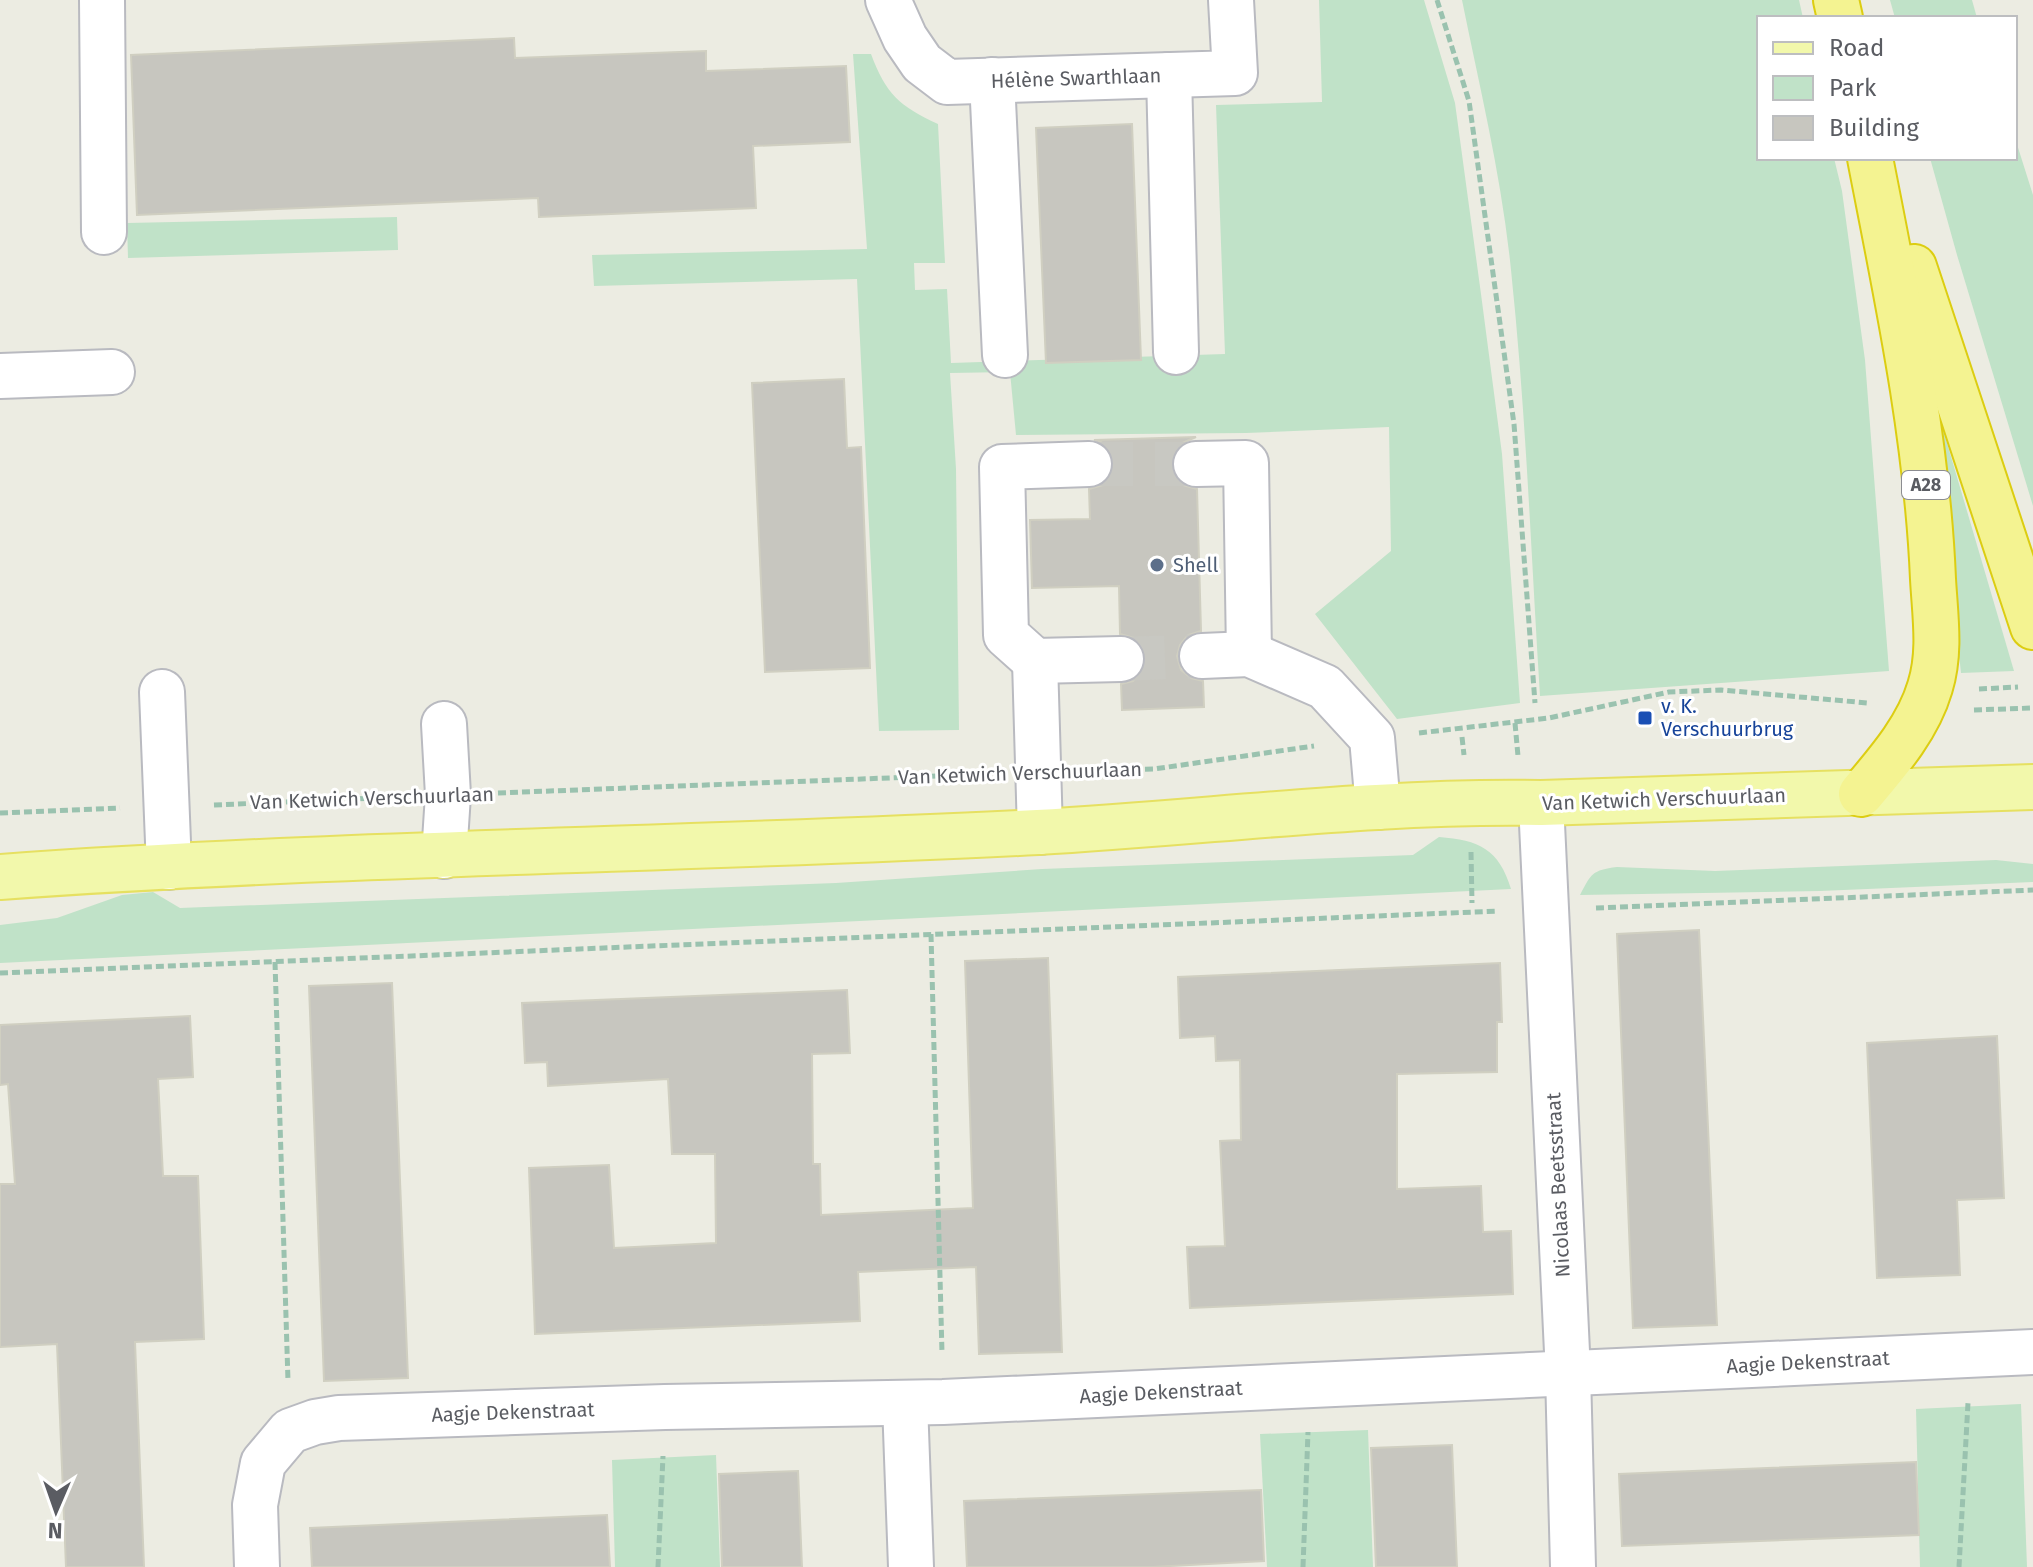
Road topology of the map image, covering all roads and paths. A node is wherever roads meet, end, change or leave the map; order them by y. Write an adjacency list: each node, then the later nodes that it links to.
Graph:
1 (102, 0): 9 (street)
2 (888, 0): 6 (street, Hélène Swarthlaan)
3 (1231, 0): 5 (street, Hélène Swarthlaan)
4 (1437, 0): 24 (path)
5 (1169, 75): 6 (street, Hélène Swarthlaan); 10 (street)
6 (992, 80): 11 (street)
7 (1870, 160): 25 (highway, A28)
8 (1879, 160): 16 (highway)
9 (104, 232)
10 (1176, 352)
11 (1005, 355)
12 (112, 372): 13 (street)
13 (0, 376)
14 (1089, 464): 20 (street)
15 (1196, 464): 17 (street)
16 (2033, 627)
17 (1249, 654): 18 (street); 29 (street)
18 (1202, 656)
19 (1121, 659): 20 (street)
20 (1035, 661): 31 (street)
21 (2018, 687): 22 (path)
22 (1973, 689)
23 (162, 692): 36 (street)
24 (1535, 703)
25 (1921, 707): 26 (path, Van Ketwich Verschuurlaan); 29 (path, Van Ketwich Verschuurlaan); 33 (highway, A28)
26 (2033, 708)
27 (444, 724): 34 (street)
28 (1462, 737): 30 (path)
29 (1372, 738): 31 (path, Van Ketwich Verschuurlaan); 37 (street)
30 (1465, 757)
31 (1038, 772): 34 (path, Van Ketwich Verschuurlaan); 39 (street)
32 (2033, 787): 33 (main road, Van Ketwich Verschuurlaan)
33 (1861, 794): 35 (main road, Van Ketwich Verschuurlaan)
34 (448, 795): 36 (path, Van Ketwich Verschuurlaan); 41 (street)
35 (1541, 803): 37 (main road, Van Ketwich Verschuurlaan); 46 (street, Nicolaas Beetsstraat)
36 (167, 806): 38 (path, Van Ketwich Verschuurlaan); 42 (street)
37 (1378, 807): 39 (main road, Van Ketwich Verschuurlaan)
38 (0, 813)
39 (1040, 832): 41 (main road, Van Ketwich Verschuurlaan)
40 (1471, 843): 45 (path)
41 (444, 856): 42 (main road, Van Ketwich Verschuurlaan)
42 (169, 867): 43 (main road, Van Ketwich Verschuurlaan)
43 (0, 877)
44 (2033, 890): 46 (path)
45 (1472, 903)
46 (1545, 910): 47 (path); 52 (street, Nicolaas Beetsstraat)
47 (931, 934): 48 (path); 54 (path)
48 (275, 962): 49 (path); 56 (path)
49 (0, 973)
50 (2033, 1352): 51 (street, Aagje Dekenstraat)
51 (1971, 1355): 52 (street, Aagje Dekenstraat); 62 (path)
52 (1568, 1373): 53 (street, Aagje Dekenstraat); 61 (street, Nicolaas Beetsstraat)
53 (1310, 1385): 54 (street, Aagje Dekenstraat); 60 (path)
54 (924, 1403): 55 (street, Aagje Dekenstraat); 59 (street)
55 (665, 1407): 56 (street, Aagje Dekenstraat); 58 (path)
56 (290, 1431): 57 (street)
57 (257, 1567)
58 (658, 1567)
59 (911, 1567)
60 (1303, 1567)
61 (1573, 1567)
62 (1959, 1567)

